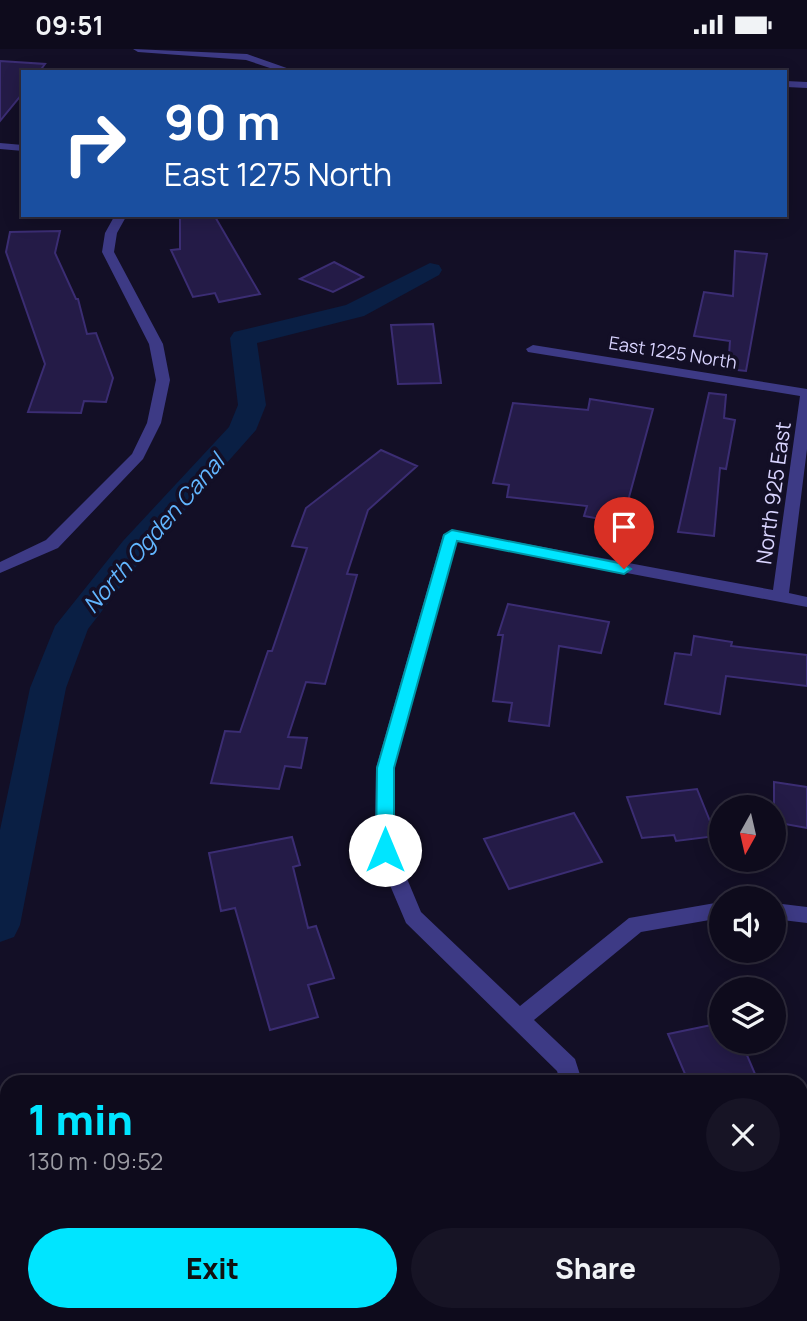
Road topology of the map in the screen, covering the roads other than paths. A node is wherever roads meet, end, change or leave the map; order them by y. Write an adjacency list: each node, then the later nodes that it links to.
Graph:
1 (138, 49): 2 (street)
2 (287, 70)
3 (787, 84): 4 (street)
4 (807, 85)
5 (0, 146): 6 (street)
6 (21, 148)
7 (120, 217): 10 (street)
8 (533, 349): 9 (street, East 1225 North)
9 (807, 394): 11 (street, North 925 East)
10 (0, 568)
11 (780, 598): 12 (street); 16 (street)
12 (807, 602)
13 (709, 912): 16 (street)
14 (786, 912): 15 (street)
15 (807, 915)
16 (519, 1020): 17 (street)
17 (569, 1075)

